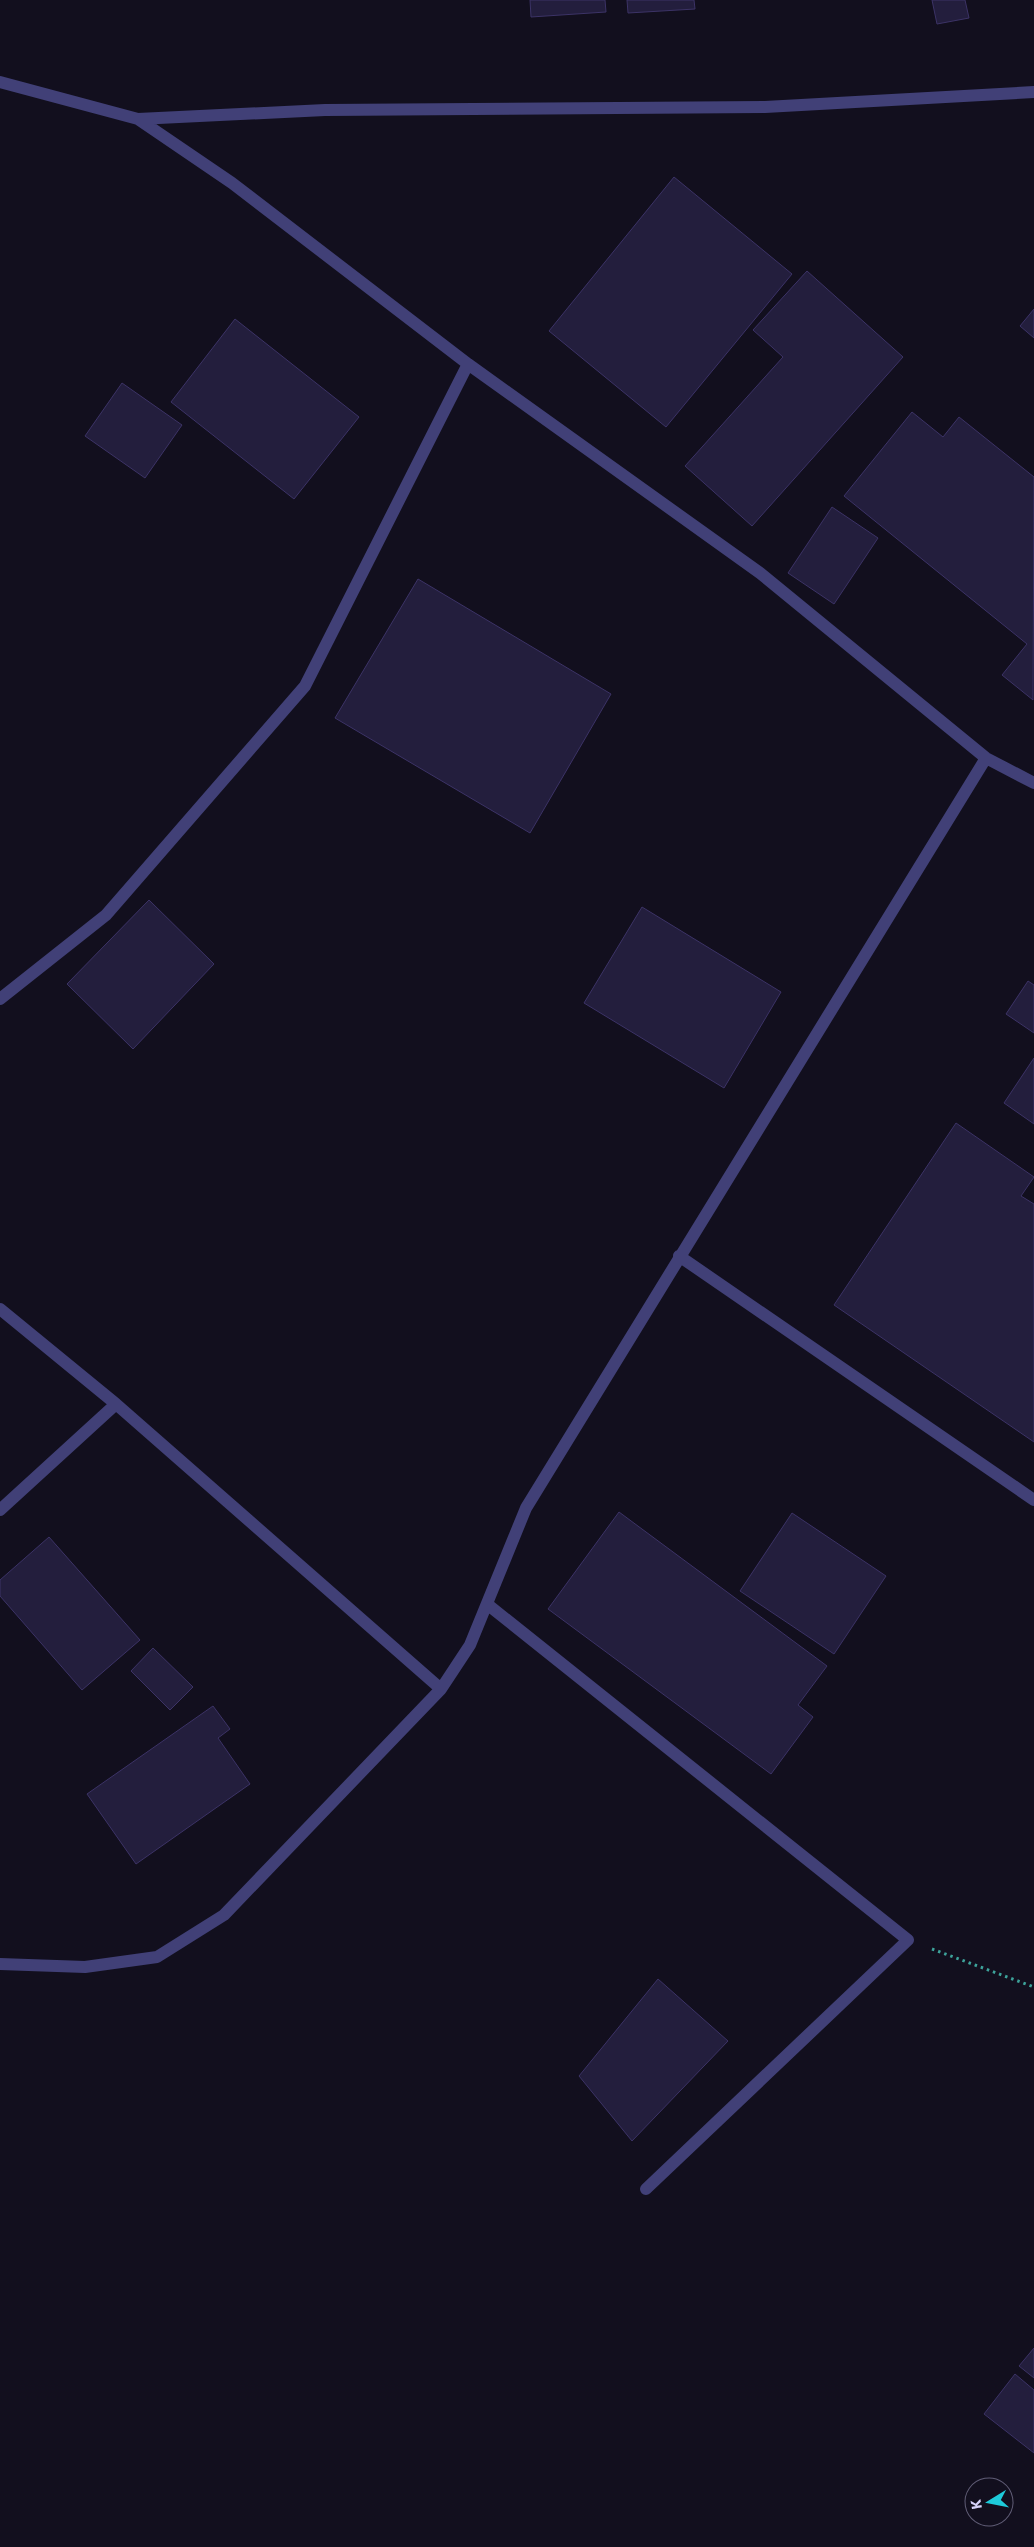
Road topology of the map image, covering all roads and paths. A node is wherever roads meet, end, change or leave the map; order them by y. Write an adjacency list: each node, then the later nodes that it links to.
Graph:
1 (0, 82): 3 (street)
2 (1034, 92): 3 (street)
3 (138, 119): 4 (street)
4 (468, 364): 5 (street); 7 (street)
5 (986, 758): 6 (street); 8 (street)
6 (1034, 783)
7 (0, 999)
8 (679, 1256): 11 (street); 13 (street)
9 (0, 1309): 10 (street)
10 (116, 1404): 12 (street); 14 (street)
11 (1034, 1500)
12 (0, 1510)
13 (487, 1604): 14 (street); 15 (street)
14 (441, 1689): 16 (street)
15 (908, 1940): 17 (path); 18 (street)
16 (0, 1964)
17 (1034, 1987)
18 (646, 2188)

